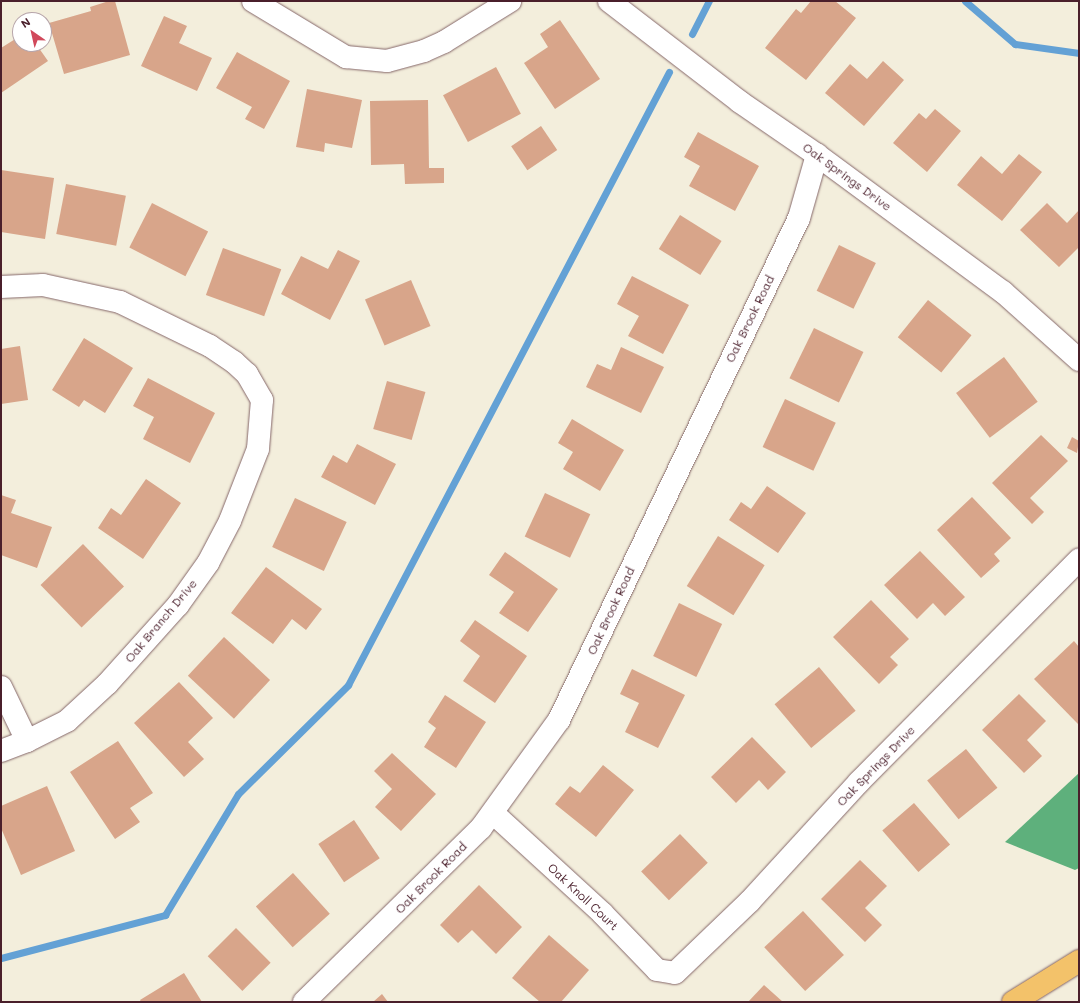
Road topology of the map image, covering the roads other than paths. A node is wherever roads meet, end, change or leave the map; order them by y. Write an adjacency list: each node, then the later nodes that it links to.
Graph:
1 (253, 1): 2 (street)
2 (510, 1)
3 (609, 1): 4 (street, Oak Springs Drive)
4 (817, 155): 6 (street, Oak Springs Drive); 11 (street, Oak Brook Road)
5 (1, 287): 9 (street, Oak Branch Drive)
6 (1079, 360)
7 (1079, 560): 13 (street, Oak Springs Drive)
8 (1, 686): 9 (street)
9 (27, 741): 10 (street, Oak Branch Drive)
10 (1, 751)
11 (493, 813): 13 (street, Oak Knoll Court); 14 (street, Oak Brook Road)
12 (1079, 961): 15 (highway)
13 (675, 973)
14 (304, 1002)
15 (1013, 1002)

